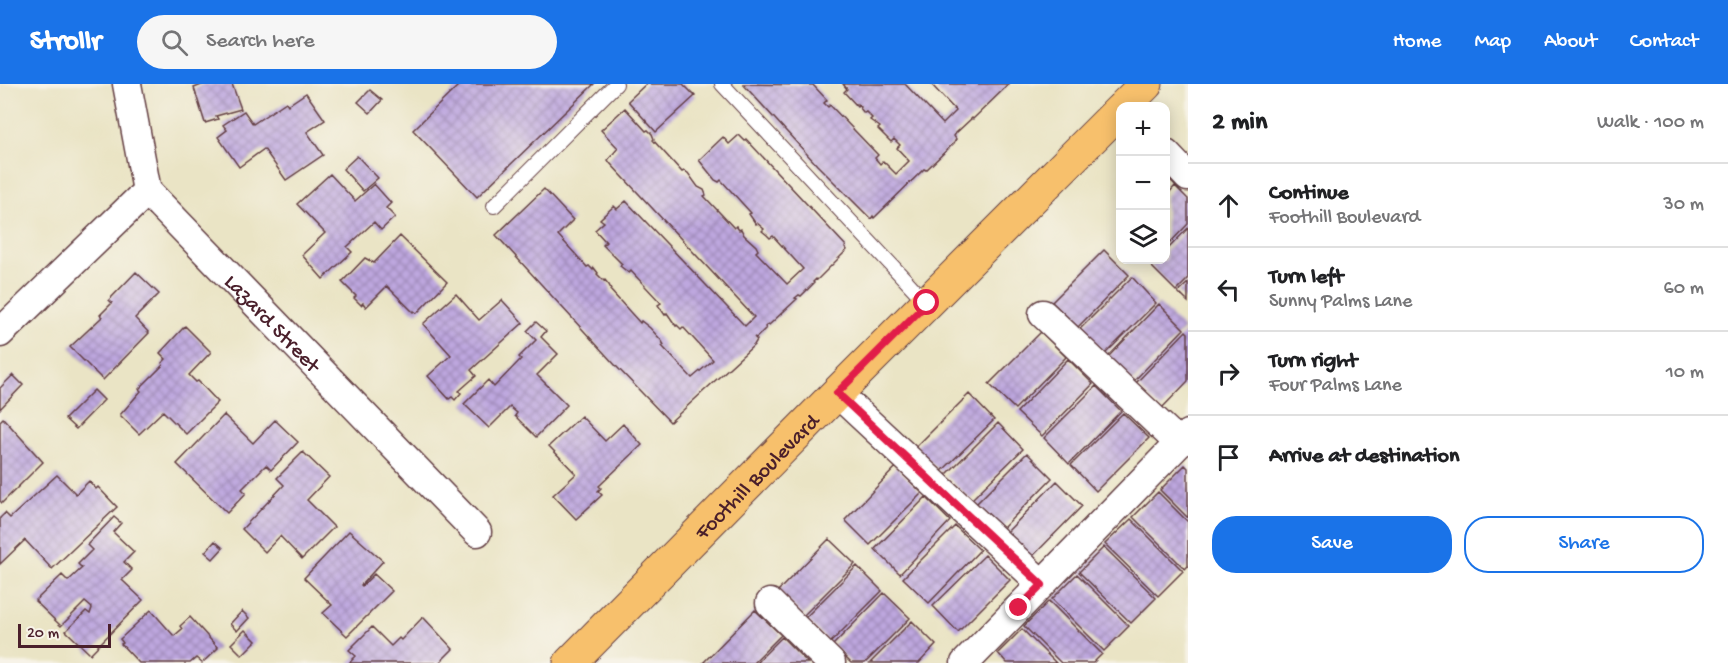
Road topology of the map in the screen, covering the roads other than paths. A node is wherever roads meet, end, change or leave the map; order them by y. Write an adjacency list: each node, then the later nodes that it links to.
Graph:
1 (127, 84): 9 (street)
2 (616, 84): 10 (lane)
3 (722, 84): 11 (lane)
4 (1146, 84): 5 (main road)
5 (1128, 102)
6 (1116, 115): 11 (main road, Foothill Boulevard)
7 (1168, 156): 8 (street)
8 (1188, 177)
9 (147, 191): 13 (street); 16 (street, Lazard Street)
10 (494, 206)
11 (927, 303): 14 (main road, Foothill Boulevard)
12 (1043, 314): 15 (street)
13 (0, 333)
14 (837, 393): 17 (street); 19 (main road, Foothill Boulevard)
15 (1184, 439): 17 (street)
16 (477, 532)
17 (1042, 585): 21 (street)
18 (770, 603): 20 (street)
19 (570, 663)
20 (831, 663)
21 (965, 663)

